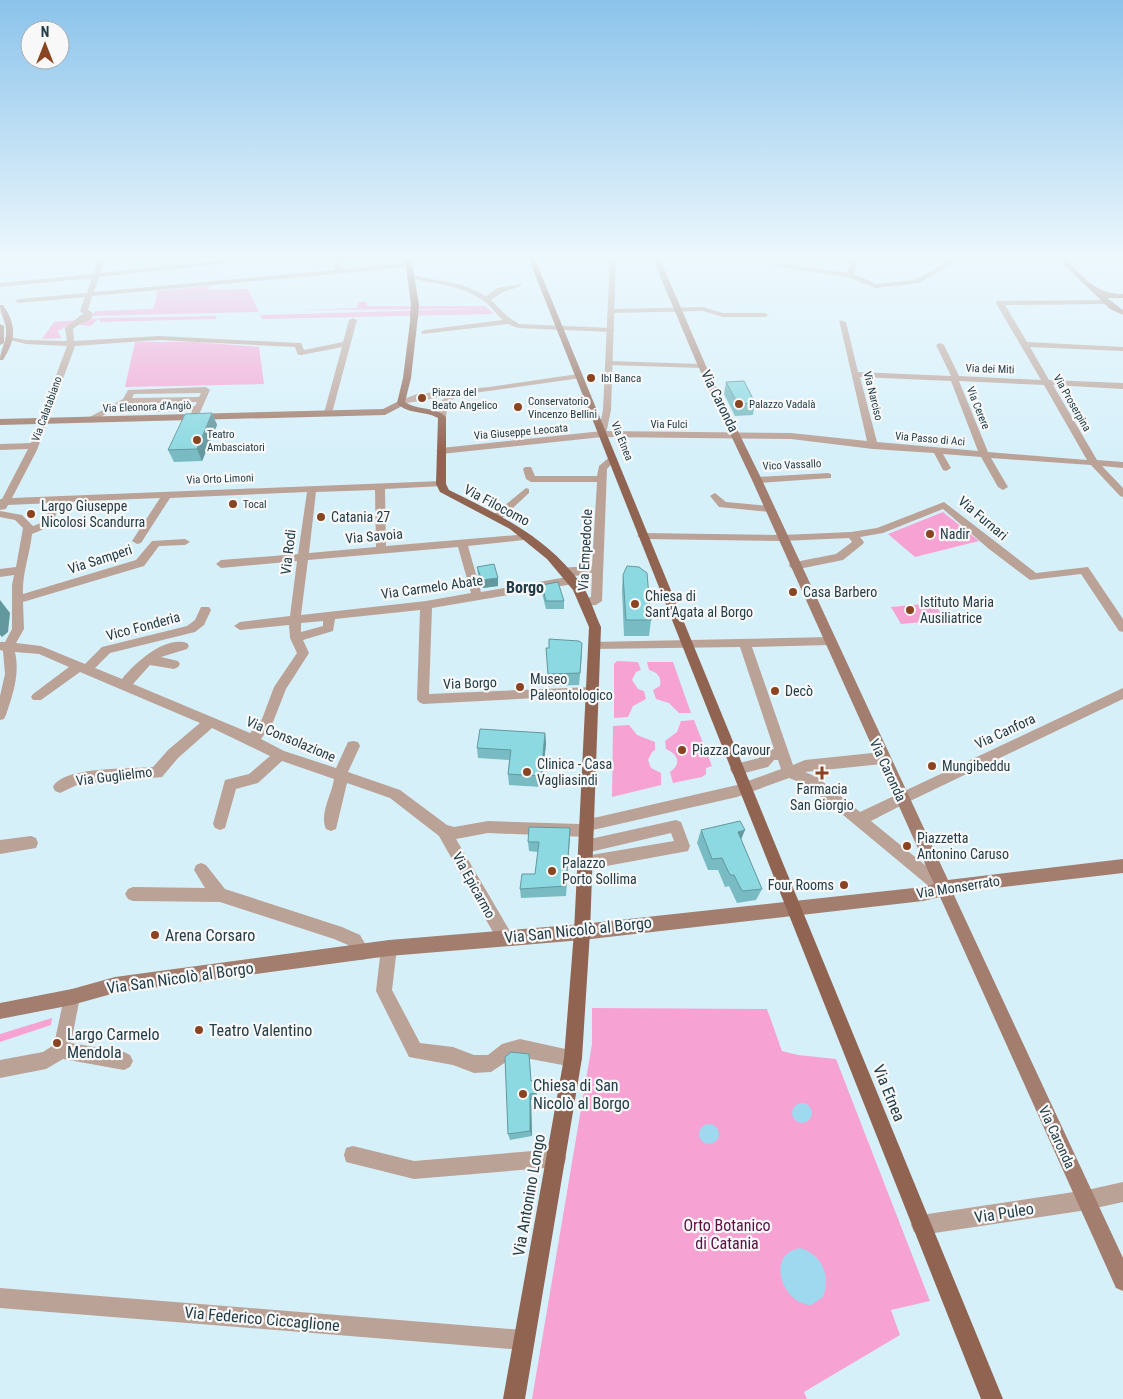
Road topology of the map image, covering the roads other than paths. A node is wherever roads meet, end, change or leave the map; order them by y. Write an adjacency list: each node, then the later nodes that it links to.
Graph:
1 (8, 322): 16 (main road)
2 (77, 322): 17 (street, Via Calatabiano)
3 (353, 322): 20 (street)
4 (413, 322): 33 (main road, bridge)
5 (506, 322): 15 (street)
6 (508, 322): 13 (street)
7 (558, 322): 13 (main road, Via Etnea)
8 (611, 322): 14 (street)
9 (683, 322): 26 (main road, Via Caronda)
10 (842, 322): 27 (street, Via Narciso)
11 (1011, 322): 22 (street, Via Proserpina)
12 (0, 326): 18 (main road)
13 (560, 328): 14 (street); 28 (main road, Via Etnea)
14 (611, 330): 25 (street)
15 (425, 332)
16 (10, 339): 19 (street); 24 (main road)
17 (72, 342): 19 (street); 20 (street); 39 (street, Via Calatabiano)
18 (0, 343)
19 (43, 343): 24 (street)
20 (347, 344): 36 (street)
21 (940, 344): 29 (street, Via Cerere)
22 (1024, 344): 23 (street); 30 (street, Via Proserpina)
23 (1123, 348)
24 (2, 355)
25 (609, 364): 26 (street); 41 (street)
26 (702, 366): 42 (main road, Via Caronda)
27 (856, 374): 29 (street, Via dei Miti); 44 (street, Via Narciso)
28 (578, 376): 32 (street); 41 (main road, Via Etnea)
29 (954, 378): 30 (street, Via dei Miti); 48 (street, Via Cerere)
30 (1047, 382): 31 (street, Via dei Miti); 50 (street, Via Proserpina)
31 (1123, 386)
32 (455, 394): 33 (street); 37 (street)
33 (402, 402): 36 (main road, Via Eleonora d'Angiò); 37 (main road)
34 (105, 411): 35 (street); 35 (street); 38 (street)
35 (196, 412): 36 (main road, Via Eleonora d'Angiò); 38 (main road, Via Eleonora d'Angiò)
36 (328, 413)
37 (442, 416): 46 (main road)
38 (90, 419): 39 (main road, Via Eleonora d'Angiò)
39 (42, 421): 40 (main road, Via Eleonora d'Angiò); 43 (street, Via Calatabiano)
40 (0, 422)
41 (602, 434): 42 (street, Via Fulci); 46 (street, Via Giuseppe Leocata); 49 (main road, Via Etnea)
42 (736, 435): 44 (street, Via Passo di Aci); 55 (main road, Via Caronda)
43 (34, 446): 45 (street); 66 (street, Via Calatabiano)
44 (873, 446): 47 (street, Via Passo di Aci)
45 (0, 447)
46 (441, 450): 56 (main road)
47 (937, 451): 48 (street, Via Passo di Aci); 52 (street)
48 (984, 454): 50 (street, Via Passo di Aci); 59 (street, Via Cerere)
49 (612, 458): 57 (street); 72 (main road, Via Etnea)
50 (1094, 462): 51 (street, Via Passo di Aci); 63 (street, Via Proserpina)
51 (1123, 465)
52 (946, 468)
53 (528, 469): 57 (street)
54 (828, 476): 55 (street, Vico Vassallo)
55 (757, 480): 67 (main road, Via Caronda)
56 (441, 484): 58 (street, Via Orto Limoni); 69 (main road, Via Filocomo)
57 (602, 484): 82 (street, Via Empedocle)
58 (380, 485): 60 (street, Via Orto Limoni); 78 (street)
59 (1003, 487)
60 (312, 488): 62 (street, Via Orto Limoni); 79 (street, Via Rodi)
61 (526, 491): 69 (street)
62 (168, 494): 65 (street, Via Orto Limoni); 75 (street)
63 (1123, 494)
64 (714, 496): 67 (street)
65 (60, 499): 66 (street, Via Orto Limoni); 70 (street)
66 (2, 504)
67 (770, 509): 74 (main road, Via Caronda)
68 (0, 514): 70 (street)
69 (497, 517): 73 (main road, Via Filocomo)
70 (28, 532): 83 (street)
71 (851, 534): 74 (street, Via Furnari); 81 (street); 95 (street, Via Furnari)
72 (642, 536): 74 (street, Via Furnari); 97 (main road, Via Etnea)
73 (529, 538): 77 (street, Via Savoia); 85 (main road, Via Filocomo)
74 (782, 538): 81 (main road, Via Caronda)
75 (138, 541)
76 (185, 542): 87 (street, Via Samperi)
77 (462, 544): 78 (street, Via Savoia); 86 (street)
78 (381, 551): 79 (street, Via Savoia)
79 (303, 558): 80 (street, Via Savoia); 92 (street, Via Rodi)
80 (221, 564)
81 (794, 566): 98 (main road, Via Caronda)
82 (597, 568): 85 (street, Via Carmelo Abate); 88 (street, Via Empedocle)
83 (20, 570): 84 (street); 87 (street)
84 (0, 573)
85 (569, 576): 86 (street, Via Carmelo Abate); 88 (main road, Via Filocomo)
86 (477, 596): 89 (street, Via Carmelo Abate)
87 (17, 600): 101 (street)
88 (584, 602): 94 (main road, Via Filocomo)
89 (426, 605): 91 (street, Via Carmelo Abate); 107 (street, Via Borgo)
90 (205, 610): 105 (street, Vico Fonderia)
91 (329, 616): 92 (street, Via Carmelo Abate); 96 (street)
92 (295, 620): 93 (street, Via Carmelo Abate); 96 (street, Via Rodi)
93 (240, 626)
94 (595, 628): 100 (main road, Via Antonino Longo)
95 (1123, 628)
96 (296, 638): 112 (street, Via Rodi)
97 (686, 640): 99 (street); 100 (street); 117 (main road, Via Etnea)
98 (830, 642): 99 (street); 116 (main road, Via Caronda)
99 (748, 644): 115 (street)
100 (595, 645): 107 (main road, Via Antonino Longo)
101 (4, 646): 105 (street, Via Consolazione); 110 (street)
102 (183, 646): 103 (street)
103 (147, 660): 104 (street); 106 (street)
104 (174, 664)
105 (82, 668): 106 (street, Via Consolazione); 109 (street, Vico Fonderia)
106 (124, 686): 111 (street, Via Consolazione)
107 (586, 692): 129 (main road, Via Antonino Longo)
108 (1123, 692): 122 (street, Via Canfora)
109 (37, 697)
110 (0, 715)
111 (209, 722): 112 (street, Via Consolazione); 120 (street, Via Guglielmo)
112 (252, 740): 114 (street, Via Consolazione)
113 (353, 746): 119 (street)
114 (280, 754): 119 (street, Via Consolazione); 126 (street)
115 (782, 754): 117 (street); 118 (street)
116 (882, 758): 118 (street); 122 (main road, Via Caronda)
117 (737, 769): 121 (main road, Via Etnea)
118 (788, 771): 121 (street); 125 (street)
119 (340, 776): 127 (street); 130 (street, Via Consolazione)
120 (60, 787)
121 (747, 795): 123 (street); 143 (main road, Via Etnea)
122 (901, 799): 125 (street, Via Canfora); 140 (main road, Via Caronda)
123 (669, 808): 124 (street); 128 (street)
124 (627, 817): 129 (street); 131 (street)
125 (859, 820): 140 (street)
126 (220, 824)
127 (331, 825)
128 (676, 826): 131 (street); 136 (street)
129 (586, 828): 130 (street); 134 (main road, Via Antonino Longo)
130 (444, 831): 145 (street, Via Epicarmo)
131 (634, 836): 132 (street)
132 (607, 842): 134 (street); 136 (street)
133 (31, 843): 135 (street)
134 (586, 846): 139 (main road, Via Antonino Longo)
135 (0, 847)
136 (609, 859): 139 (street)
137 (1123, 866): 140 (main road, Via Monserrato)
138 (201, 870): 142 (street)
139 (584, 870): 144 (main road, Via Antonino Longo)
140 (942, 888): 143 (main road, Via Monserrato); 157 (main road, Via Caronda)
141 (133, 894): 142 (street)
142 (220, 895): 147 (street)
143 (794, 907): 144 (main road, Via San Nicolò al Borgo); 158 (main road, Via Etnea)
144 (582, 932): 145 (main road, Via San Nicolò al Borgo); 151 (main road, Via Antonino Longo)
145 (505, 938): 146 (main road, Via San Nicolò al Borgo)
146 (389, 948): 147 (main road, Via San Nicolò al Borgo); 151 (street)
147 (362, 952): 148 (main road, Via San Nicolò al Borgo)
148 (72, 998): 149 (main road, Via San Nicolò al Borgo); 150 (street)
149 (0, 1011)
150 (61, 1050): 152 (street); 153 (street)
151 (573, 1058): 155 (main road, Via Antonino Longo)
152 (124, 1060)
153 (0, 1070)
154 (353, 1155): 155 (street)
155 (557, 1158): 161 (main road, Via Antonino Longo)
156 (1123, 1192): 157 (street, Via Puleo)
157 (1086, 1200): 158 (street, Via Puleo); 159 (main road, Via Caronda)
158 (921, 1225): 163 (main road, Via Etnea)
159 (1123, 1281)
160 (0, 1298): 161 (street, Via Federico Ciccaglione)
161 (524, 1340): 162 (main road, Via Antonino Longo)
162 (514, 1399)
163 (992, 1399)

